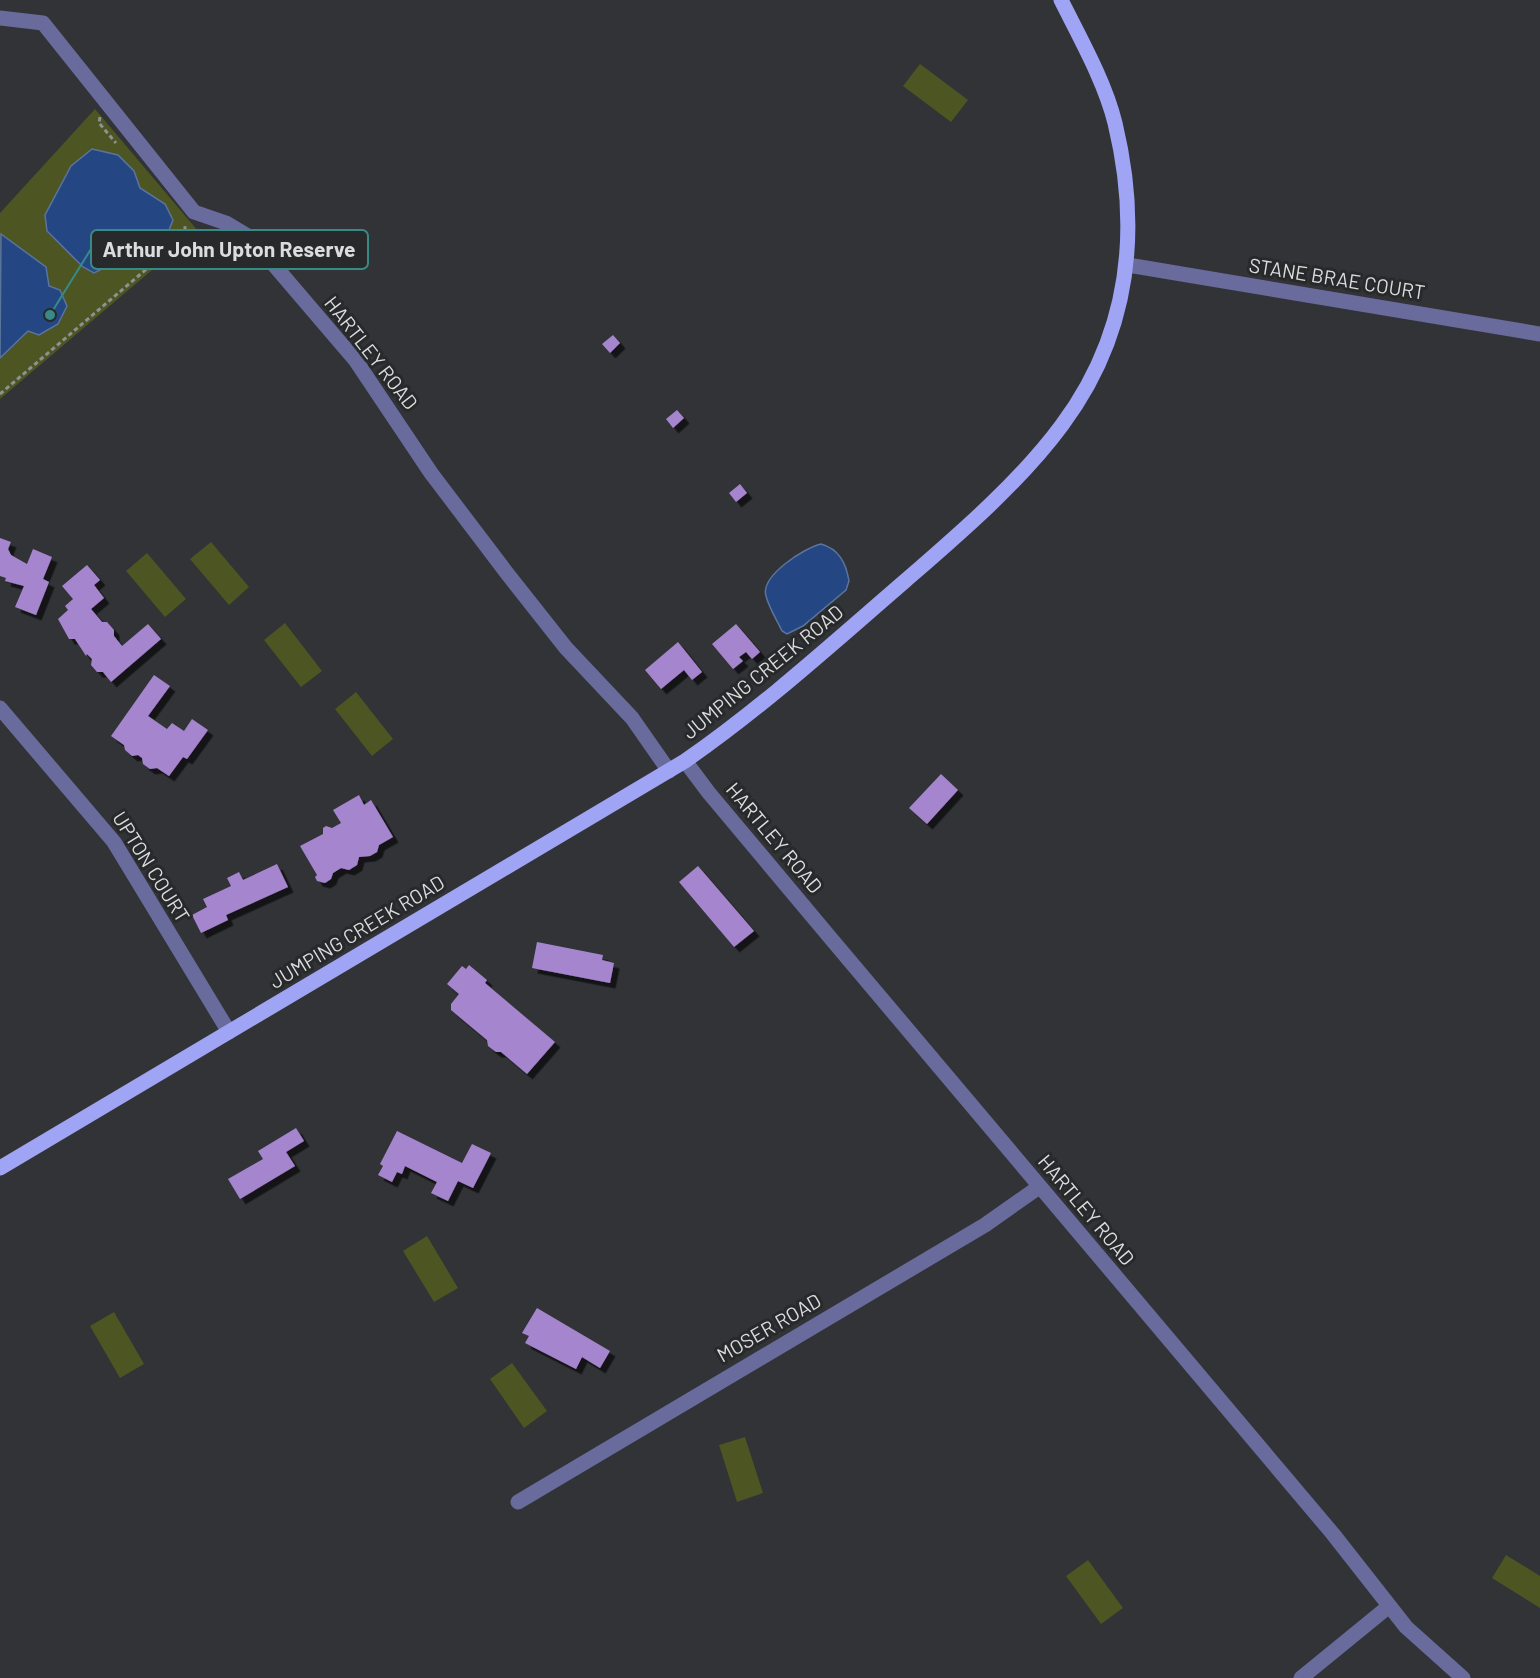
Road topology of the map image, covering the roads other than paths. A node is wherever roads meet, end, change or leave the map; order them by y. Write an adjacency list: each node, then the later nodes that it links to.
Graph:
1 (1061, 0): 3 (main road, JUMPING CREEK ROAD)
2 (0, 18): 7 (street, HARTLEY ROAD)
3 (1128, 265): 4 (street, STANE BRAE COURT); 6 (main road, JUMPING CREEK ROAD)
4 (1540, 334)
5 (0, 708): 8 (street, UPTON COURT)
6 (685, 761): 7 (main road, JUMPING CREEK ROAD); 10 (street, HARTLEY ROAD)
7 (669, 771): 8 (main road, JUMPING CREEK ROAD)
8 (229, 1032): 9 (main road, JUMPING CREEK ROAD)
9 (0, 1168)
10 (1039, 1187): 11 (street, MOSER ROAD); 12 (street, HARTLEY ROAD)
11 (518, 1502)
12 (1388, 1607): 13 (street); 14 (street, HARTLEY ROAD)
13 (1301, 1678)
14 (1463, 1678)

